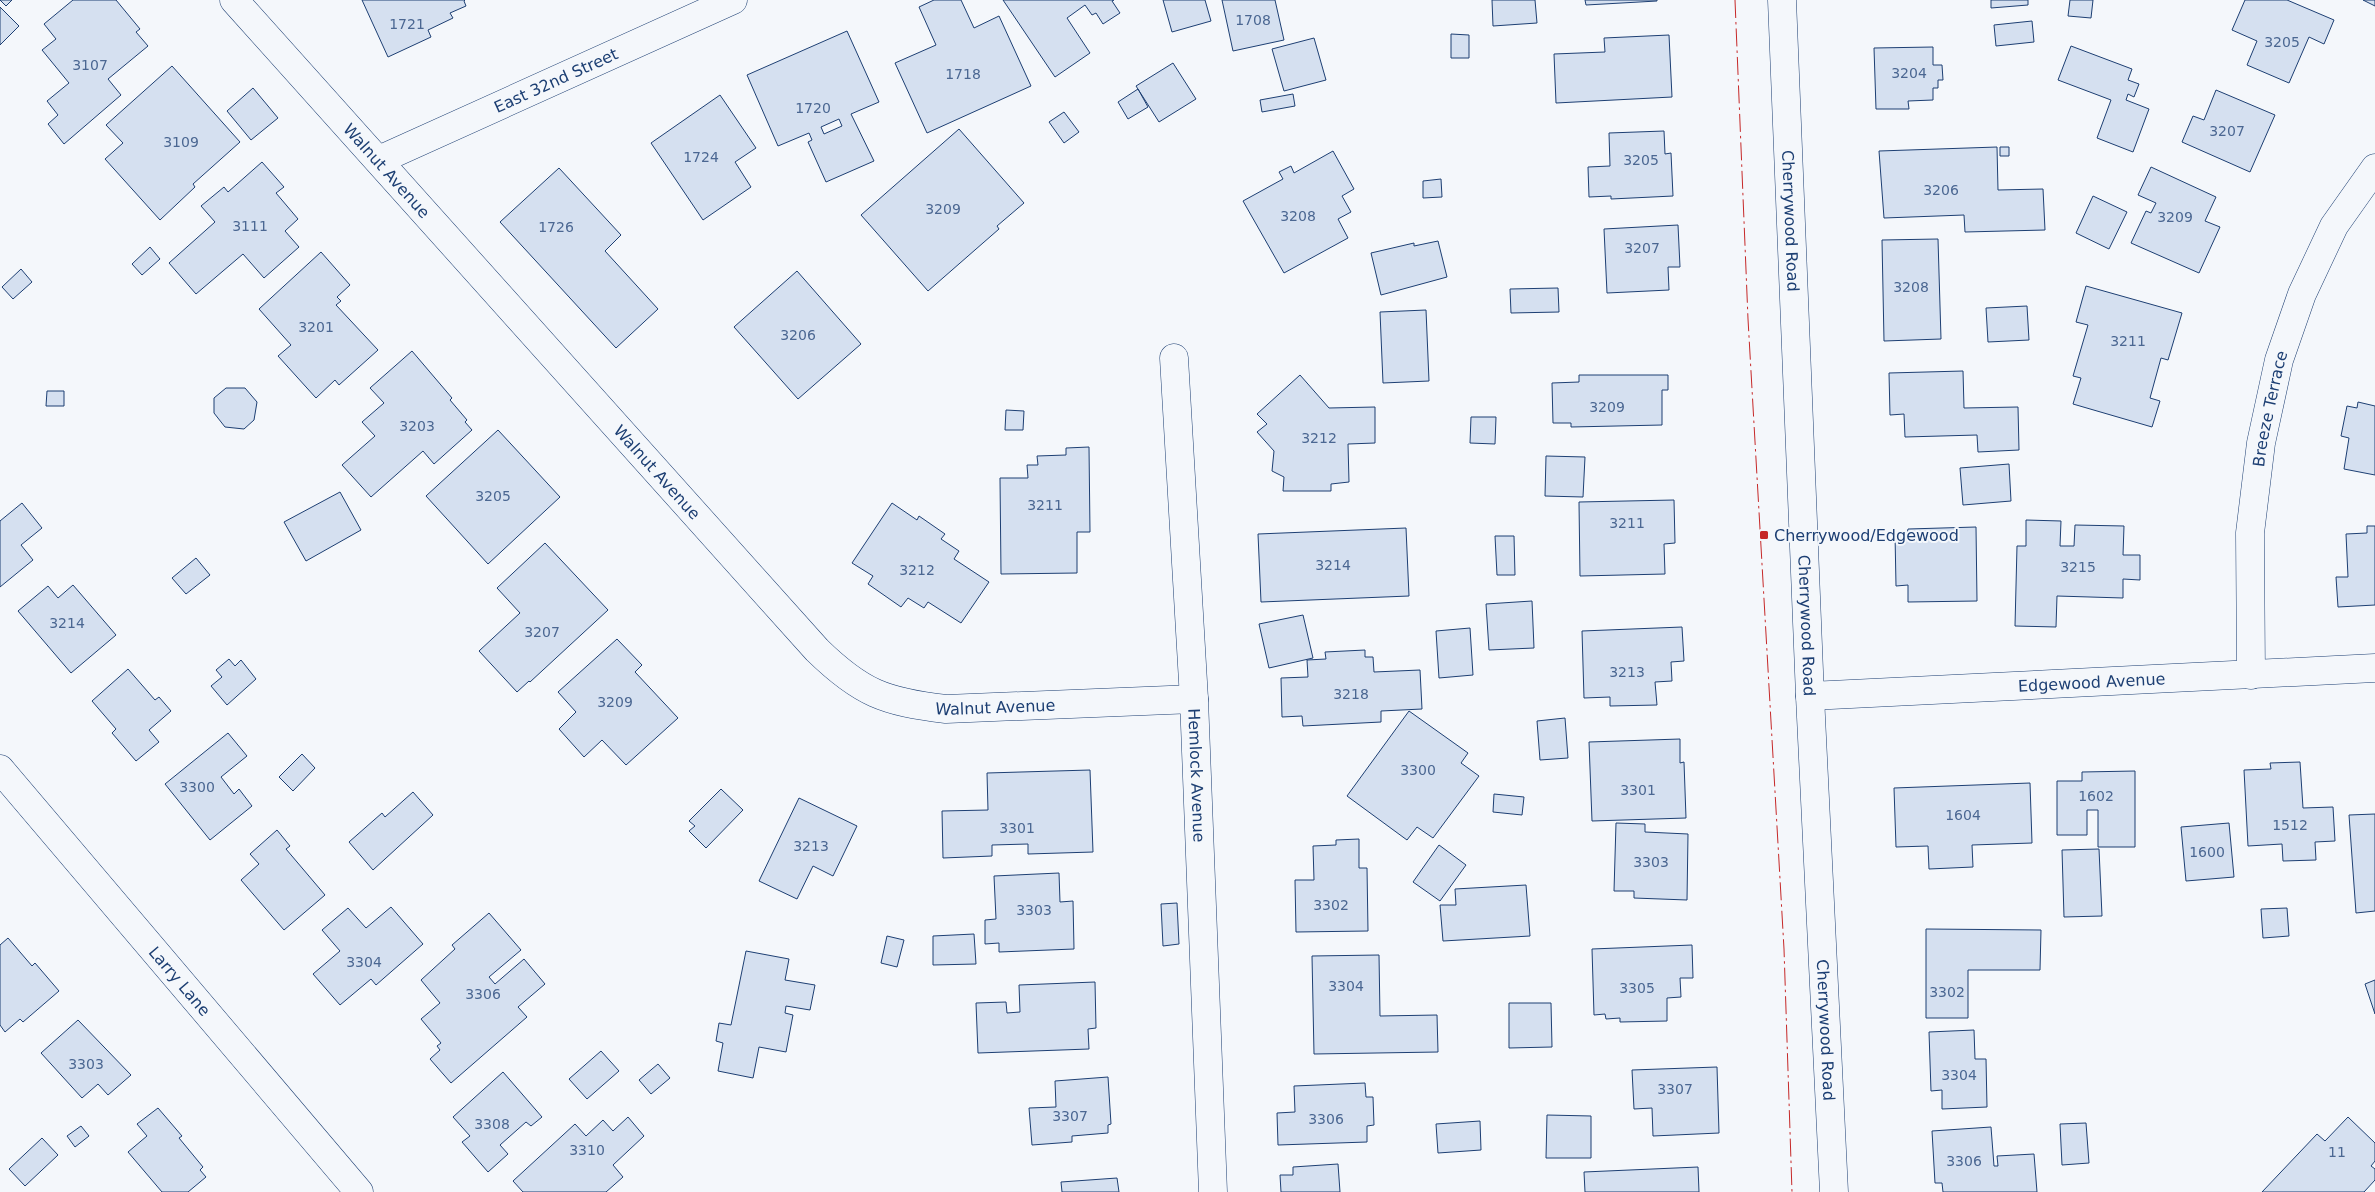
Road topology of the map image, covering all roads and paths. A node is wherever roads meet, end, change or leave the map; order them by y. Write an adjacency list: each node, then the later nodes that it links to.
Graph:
1 (234, 0): 4 (street, Walnut Avenue)
2 (733, 0): 4 (street, East 32nd Street)
3 (1782, 0): 9 (street, Cherrywood Road)
4 (379, 160): 10 (street, Walnut Avenue)
5 (2375, 168): 8 (street, Breeze Terrace)
6 (1174, 358): 10 (street, Hemlock Avenue)
7 (2375, 668): 8 (street, Edgewood Avenue)
8 (2251, 675): 9 (street, Edgewood Avenue)
9 (1810, 696): 14 (street, Cherrywood Road)
10 (1194, 698): 13 (street, Hemlock Avenue)
11 (0, 769): 12 (street, Larry Lane)
12 (359, 1192)
13 (1213, 1192)
14 (1834, 1192)

